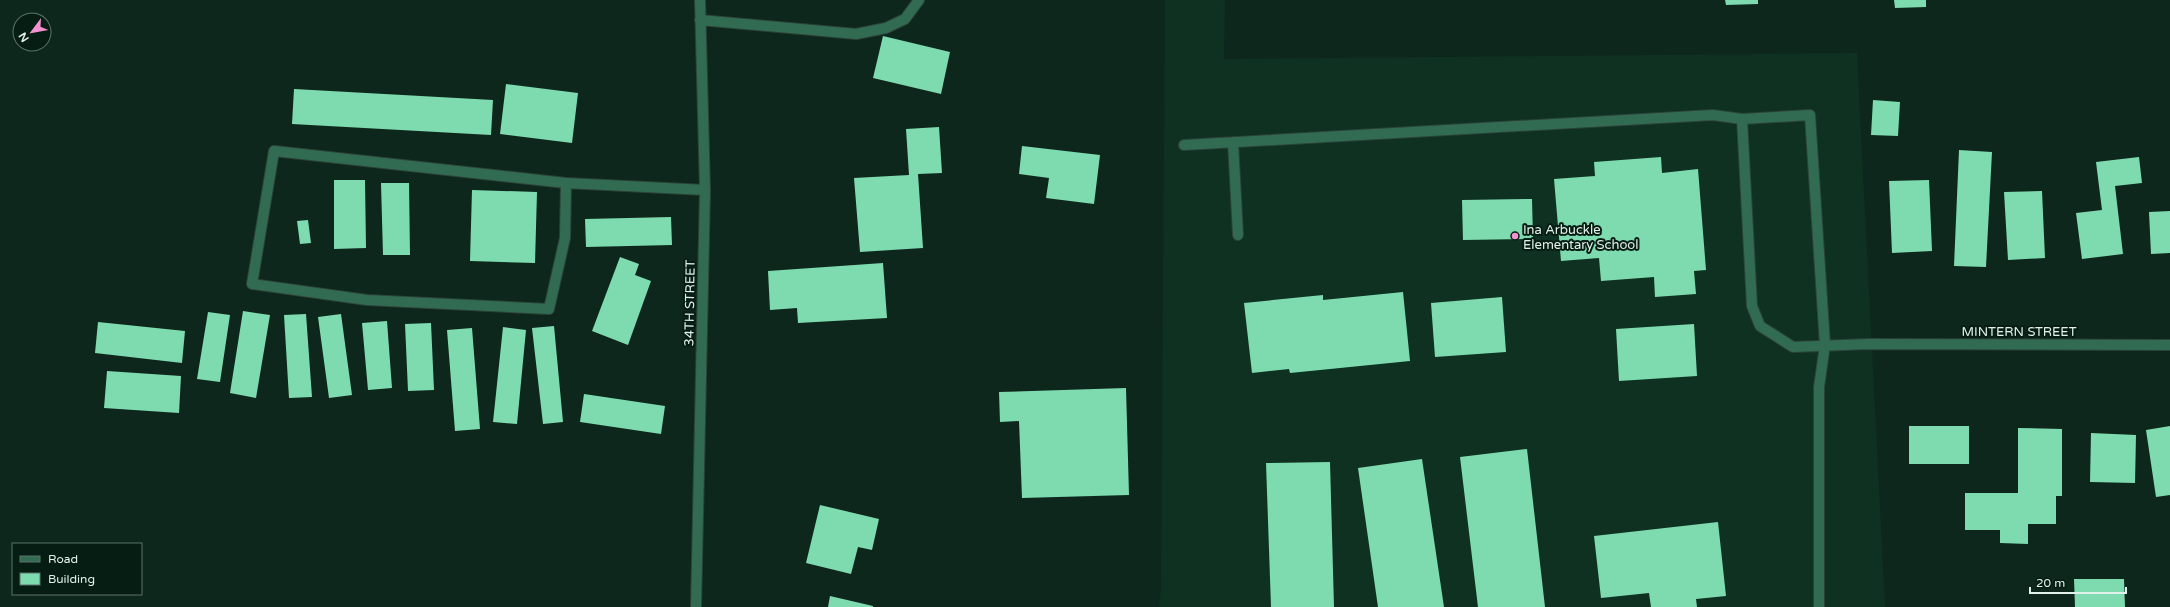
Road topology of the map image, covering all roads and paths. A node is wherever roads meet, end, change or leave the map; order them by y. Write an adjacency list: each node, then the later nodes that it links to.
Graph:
1 (700, 0): 3 (street, 34TH STREET)
2 (919, 0): 3 (street)
3 (700, 20): 8 (street, 34TH STREET)
4 (1742, 119): 5 (street); 10 (street, MINTERN STREET); 10 (street)
5 (1233, 142): 6 (street); 9 (street)
6 (1184, 145)
7 (566, 183): 7 (street); 8 (street)
8 (705, 190): 12 (street, 34TH STREET)
9 (1238, 235)
10 (1825, 345): 11 (street, MINTERN STREET); 13 (street)
11 (2170, 345)
12 (696, 607)
13 (1820, 607)

